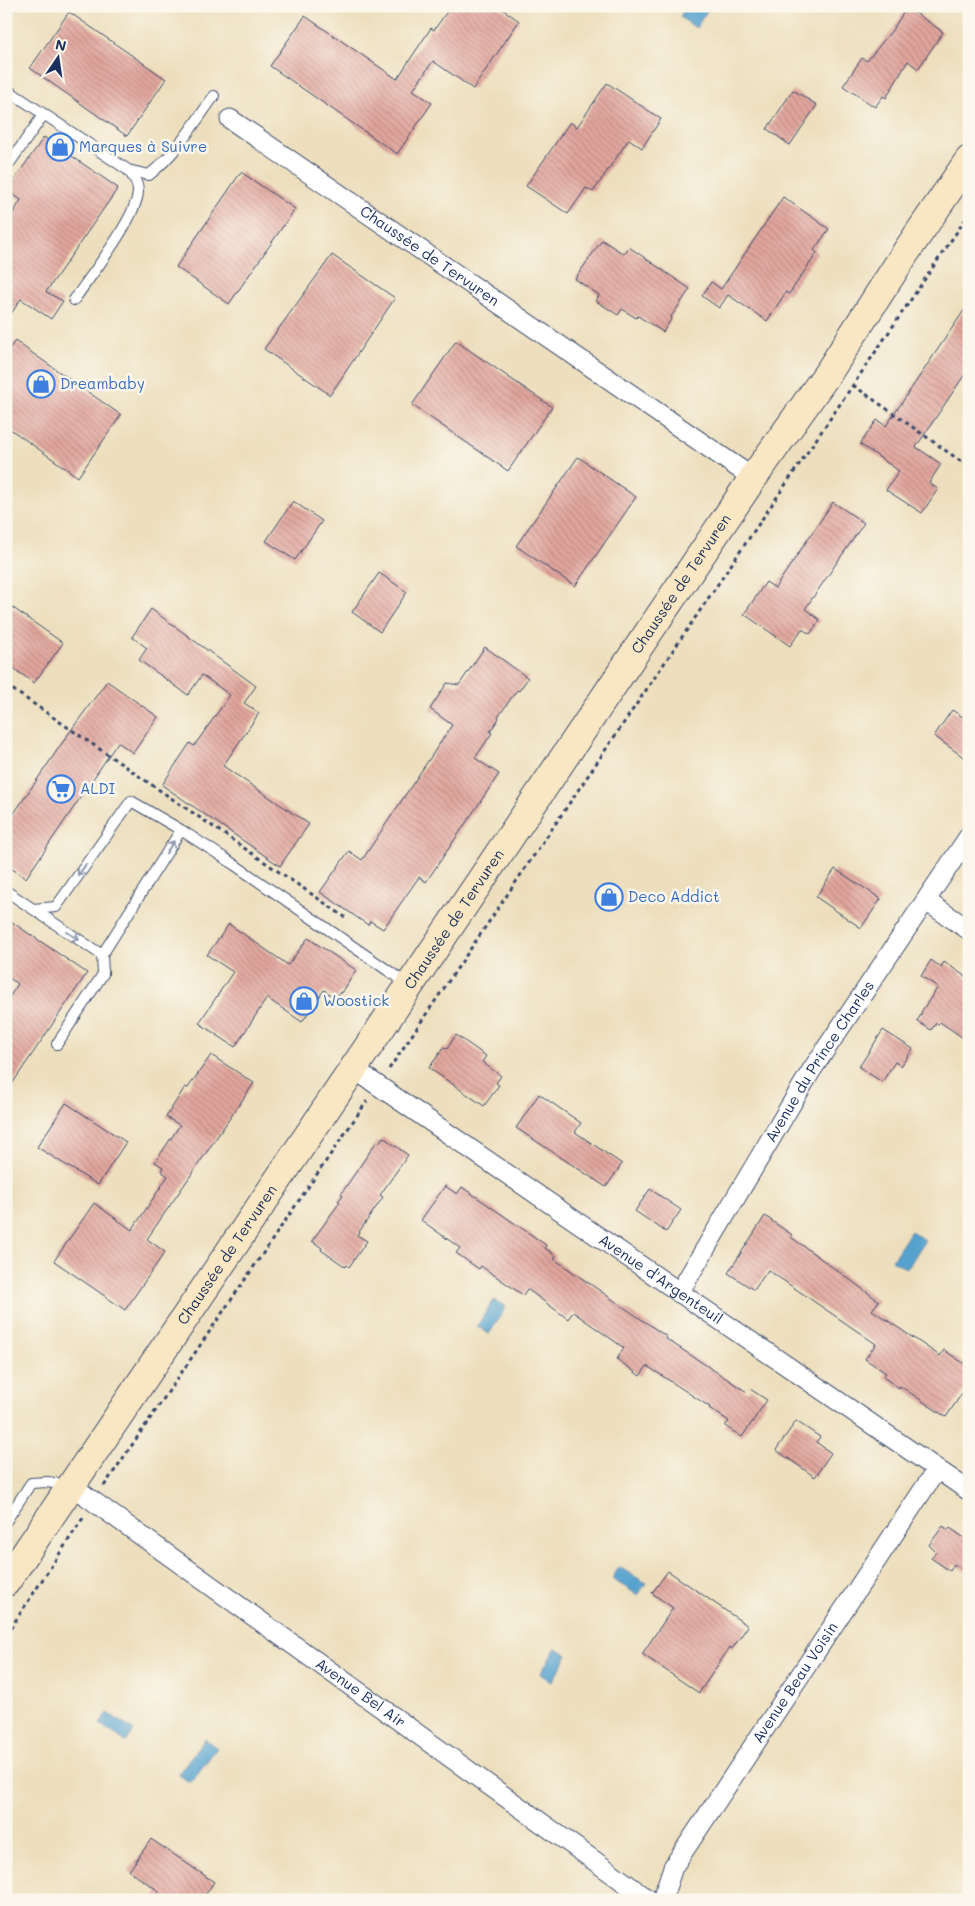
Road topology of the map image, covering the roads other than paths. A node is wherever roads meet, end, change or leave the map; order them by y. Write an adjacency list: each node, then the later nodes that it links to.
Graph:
1 (6, 89): 3 (lane)
2 (214, 96): 7 (lane)
3 (44, 114): 6 (lane); 7 (lane)
4 (230, 119): 9 (street, Chaussée de Tervuren)
5 (969, 160): 9 (main road, Chaussée de Tervuren)
6 (6, 168)
7 (128, 170): 8 (lane)
8 (74, 300)
9 (753, 478): 17 (main road, Chaussée de Tervuren)
10 (181, 830): 14 (lane, one-way to 14); 16 (lane, one-way to 10); 17 (lane)
11 (969, 836): 13 (street, Avenue du Prince Charles)
12 (6, 891): 14 (lane)
13 (926, 901): 15 (street); 20 (street, Avenue du Prince Charles)
14 (33, 909): 16 (lane, one-way to 16)
15 (969, 930)
16 (102, 955): 18 (lane)
17 (410, 986): 19 (main road, Chaussée de Tervuren)
18 (57, 1044)
19 (354, 1070): 20 (street, Avenue d'Argenteuil); 22 (main road, Chaussée de Tervuren)
20 (679, 1293): 21 (street, Avenue d'Argenteuil)
21 (937, 1469): 23 (street, Avenue d'Argenteuil); 27 (street, Avenue Beau Voisin)
22 (72, 1486): 24 (lane); 25 (main road, Chaussée de Tervuren); 26 (street, Avenue Bel Air)
23 (969, 1491)
24 (6, 1521)
25 (6, 1582)
26 (649, 1900)
27 (662, 1900)

